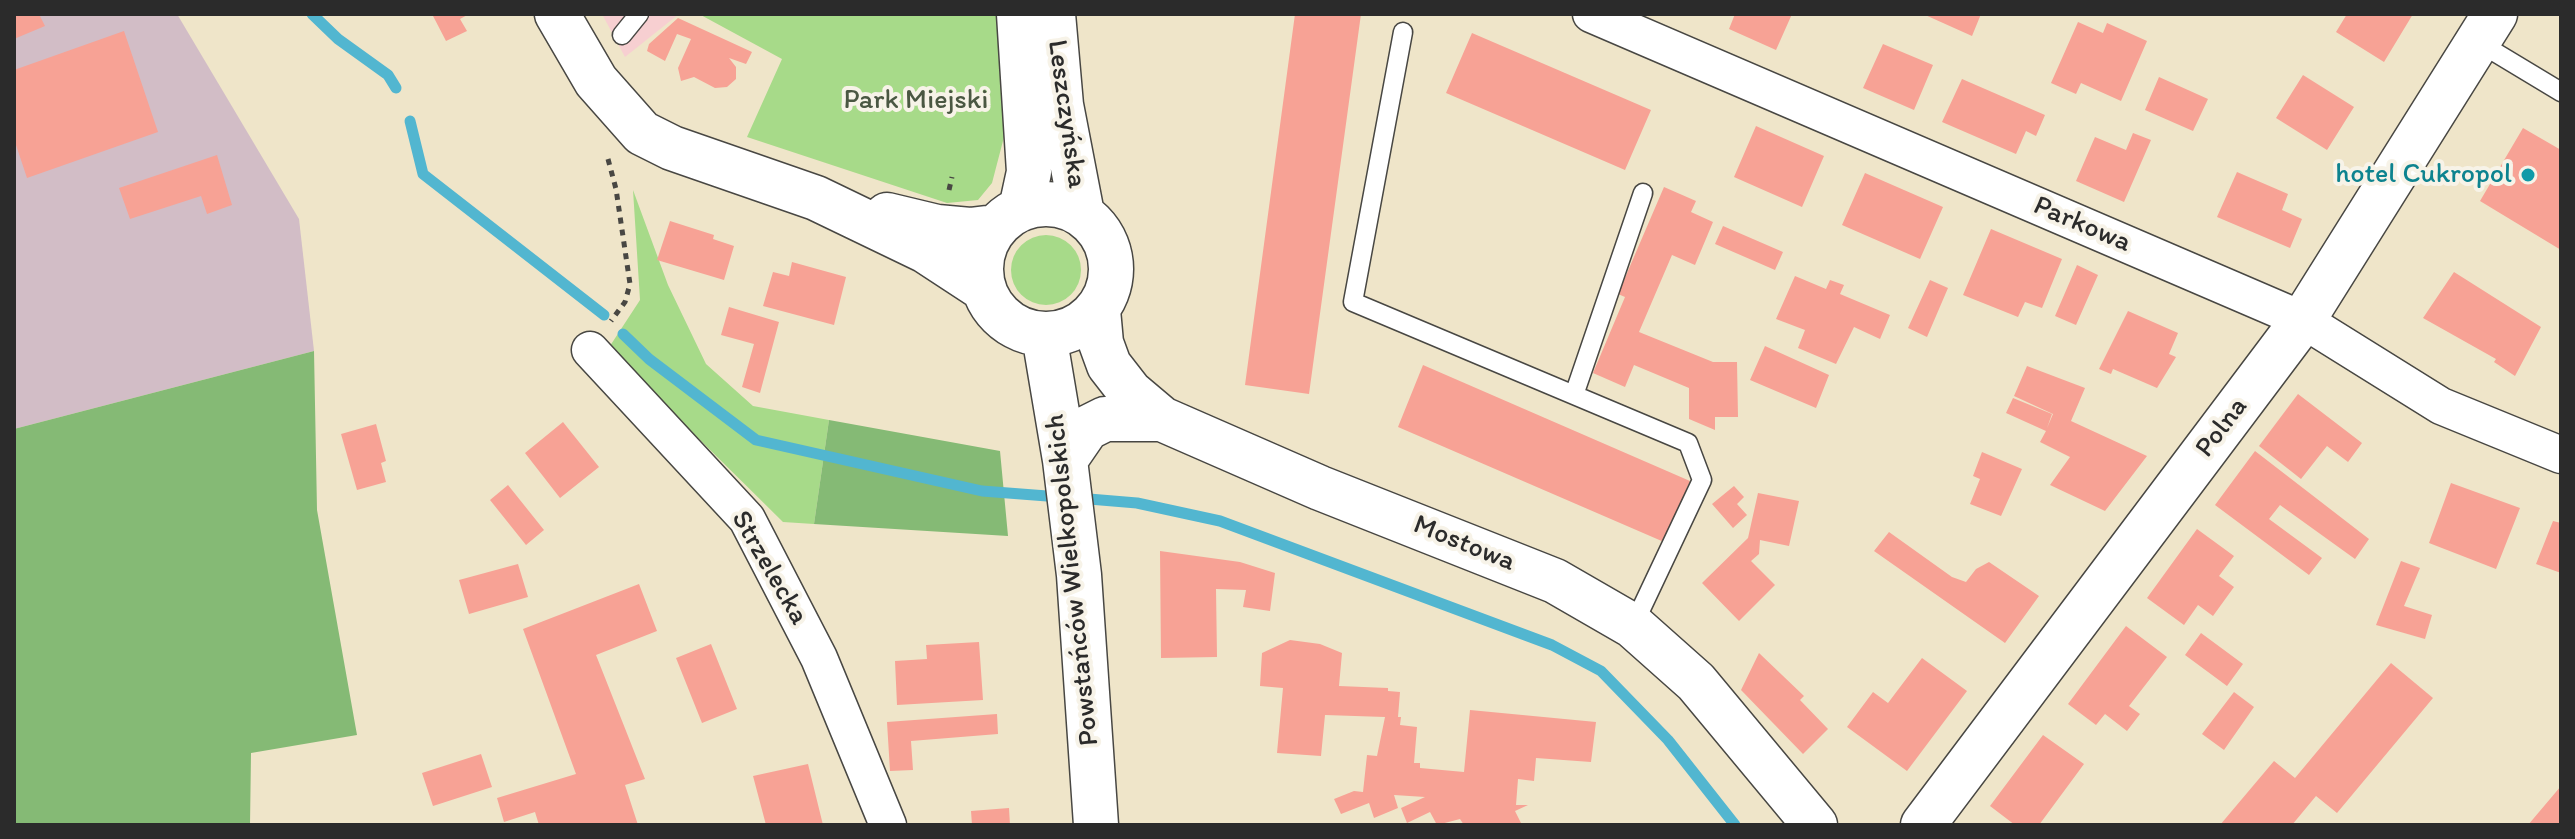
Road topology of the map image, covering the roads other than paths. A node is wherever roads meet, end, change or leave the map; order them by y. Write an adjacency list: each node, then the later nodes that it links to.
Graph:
1 (557, 14): 11 (street)
2 (639, 14): 8 (lane)
3 (1019, 14): 13 (street, Leszczyńska)
4 (1053, 14): 12 (street, Leszczyńska)
5 (1591, 14): 16 (street, Parkowa)
6 (2487, 28): 9 (lane); 16 (street, Polna)
7 (1403, 32): 19 (lane)
8 (622, 35)
9 (2561, 92)
10 (1643, 193): 19 (lane)
11 (816, 198): 13 (street); 14 (street)
12 (1082, 214): 13 (street); 15 (street)
13 (1008, 218): 14 (street)
14 (984, 289): 17 (street)
15 (1098, 310): 17 (street); 20 (street, Mostowa)
16 (2303, 320): 21 (street, Parkowa); 27 (street, Polna)
17 (1044, 335): 22 (street, Powstańców Wielkopolskich)
18 (590, 350): 24 (street, Strzelecka)
19 (1574, 395): 23 (lane)
20 (1162, 419): 22 (street); 23 (street, Mostowa)
21 (2561, 455)
22 (1065, 460): 25 (street, Powstańców Wielkopolskich)
23 (1633, 626): 26 (street, Mostowa)
24 (888, 825)
25 (1096, 825)
26 (1815, 825)
27 (1923, 825)

